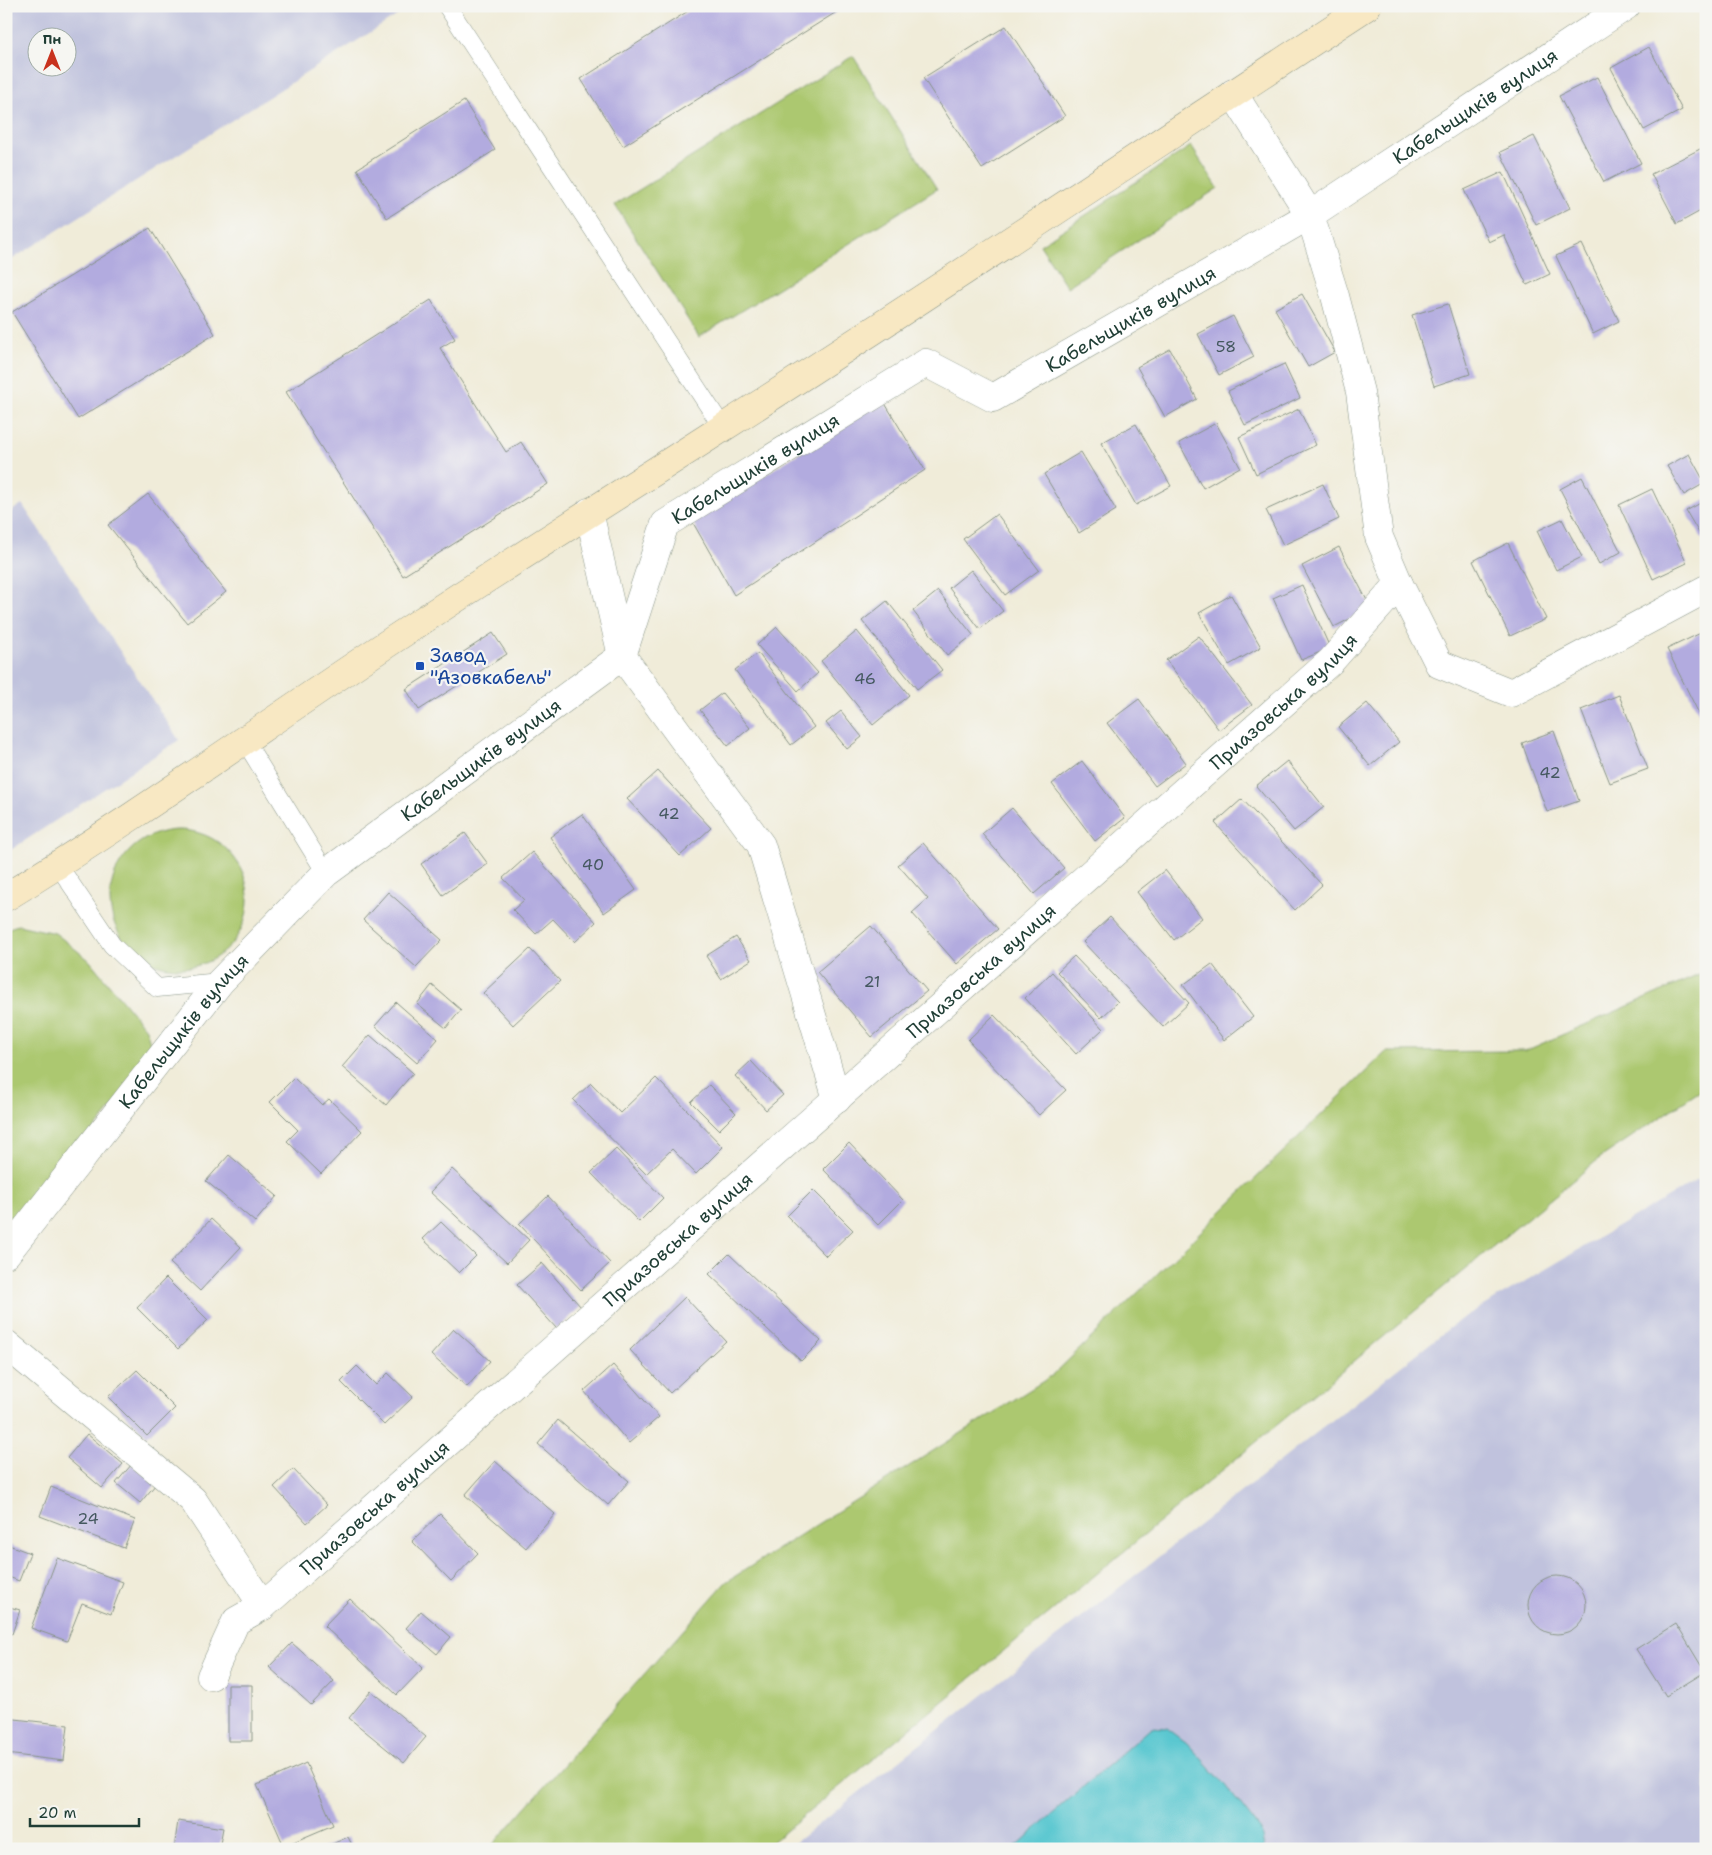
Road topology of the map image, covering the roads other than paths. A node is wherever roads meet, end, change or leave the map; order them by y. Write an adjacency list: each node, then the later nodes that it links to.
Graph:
1 (446, 6): 6 (lane)
2 (1367, 6): 4 (street)
3 (1626, 6): 5 (street, Кабельщиків вулиця)
4 (1233, 93): 5 (street); 6 (street)
5 (1310, 215): 8 (street); 10 (street, Кабельщиків вулиця)
6 (723, 428): 7 (street)
7 (589, 512): 10 (street); 11 (street)
8 (1399, 584): 9 (street); 16 (street, Приазовська вулиця)
9 (1706, 589)
10 (622, 656): 13 (street, Кабельщиків вулиця); 16 (street)
11 (245, 741): 12 (street); 13 (lane)
12 (58, 865): 14 (street); 15 (lane)
13 (326, 873): 15 (street, Кабельщиків вулиця)
14 (6, 897)
15 (220, 982): 17 (street, Кабельщиків вулиця)
16 (837, 1099): 19 (street, Приазовська вулиця)
17 (6, 1254)
18 (6, 1344): 19 (street)
19 (263, 1606): 20 (street, Приазовська вулиця)
20 (211, 1676)

